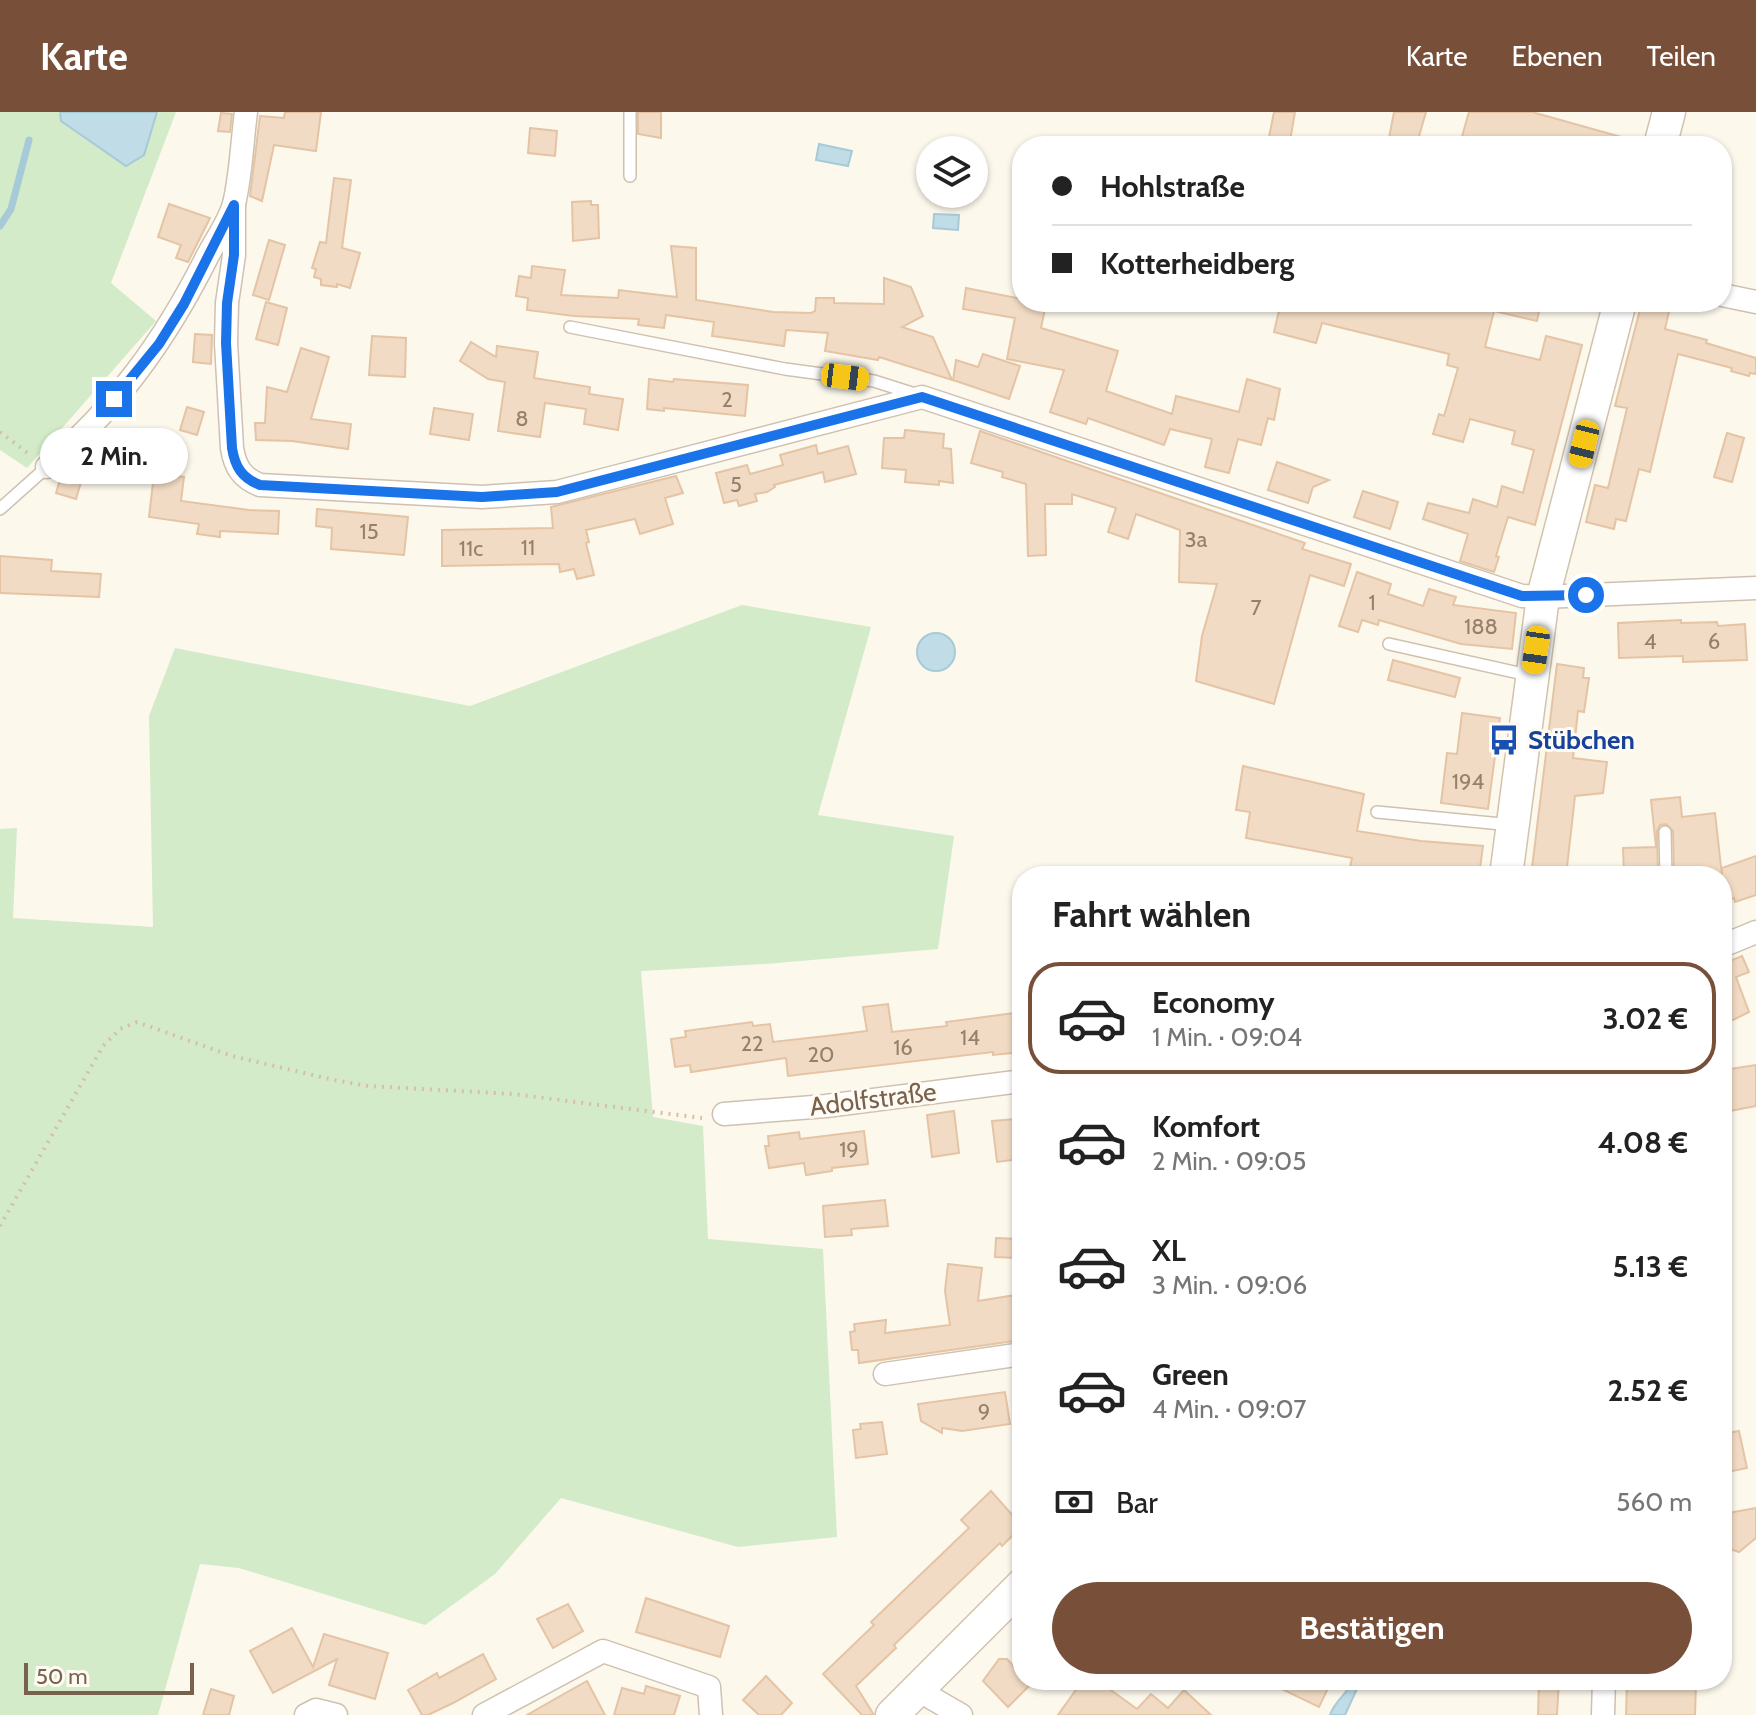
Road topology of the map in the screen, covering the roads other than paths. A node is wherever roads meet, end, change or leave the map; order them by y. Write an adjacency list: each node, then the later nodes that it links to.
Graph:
1 (246, 112): 6 (street)
2 (630, 112): 5 (lane)
3 (1669, 112): 4 (street)
4 (1663, 136)
5 (630, 176)
6 (234, 205): 11 (street); 12 (street)
7 (1732, 297): 8 (street)
8 (1756, 302)
9 (1617, 312): 15 (street)
10 (570, 327): 11 (lane)
11 (922, 397): 15 (street)
12 (47, 467): 13 (lane)
13 (0, 509)
14 (1756, 588): 15 (street)
15 (1543, 597): 17 (street)
16 (1389, 644): 17 (lane)
17 (1532, 676): 19 (street)
18 (1377, 812): 19 (lane)
19 (1512, 825): 21 (street)
20 (1665, 832): 22 (lane)
21 (1507, 866)
22 (1666, 866)
23 (1756, 932): 24 (street)
24 (1732, 942)
25 (1012, 1082): 26 (street, Adolfstraße)
26 (724, 1114)
27 (1012, 1355): 28 (street)
28 (885, 1374)
29 (1012, 1595): 30 (street)
30 (916, 1689): 36 (street); 37 (street)
31 (1604, 1690): 38 (street)
32 (306, 1715): 33 (street)
33 (336, 1715)
34 (484, 1715): 35 (street)
35 (711, 1715)
36 (892, 1715)
37 (961, 1715)
38 (1603, 1715)

